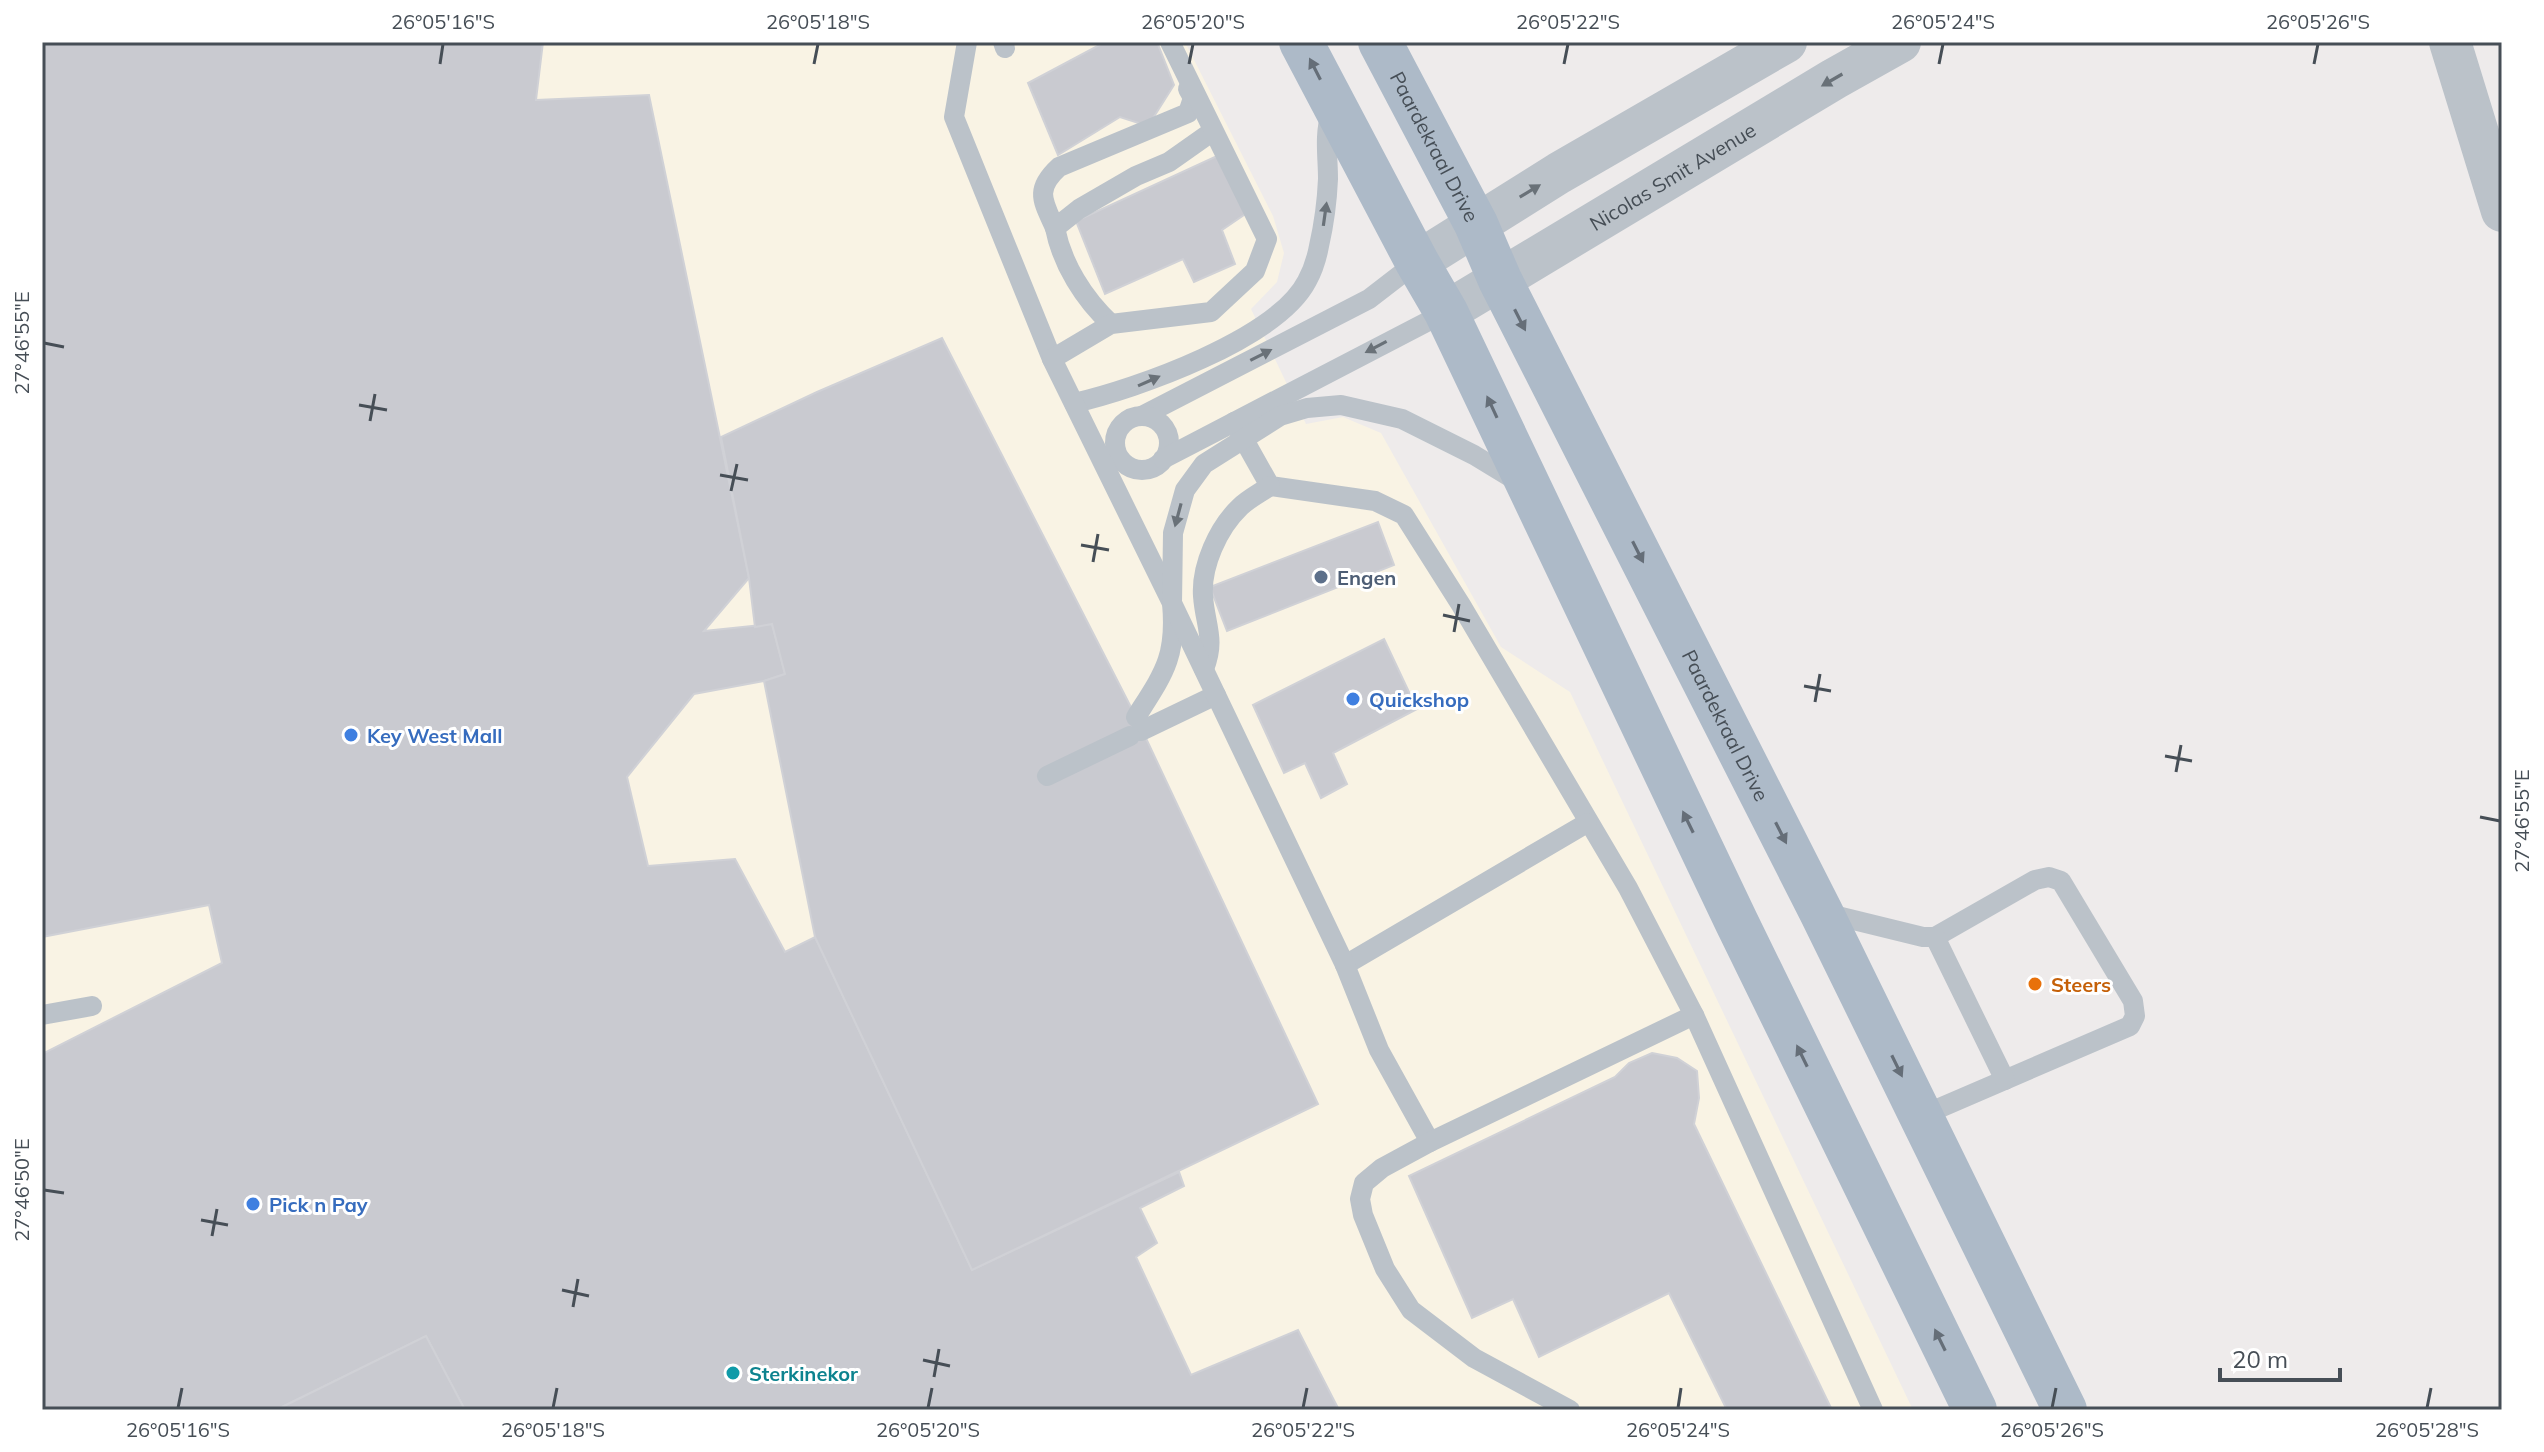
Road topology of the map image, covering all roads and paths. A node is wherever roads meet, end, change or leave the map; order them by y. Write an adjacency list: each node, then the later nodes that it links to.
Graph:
1 (967, 42): 17 (lane)
2 (1168, 42): 9 (lane); 12 (lane)
3 (1301, 42): 8 (main road, one-way to 3)
4 (1380, 42): 11 (main road, Paardekraal Drive)
5 (1786, 42): 11 (street, one-way to 5)
6 (1900, 42): 14 (street, Nicolas Smit Avenue, one-way to 14)
7 (2450, 42): 10 (street)
8 (1333, 107): 13 (main road); 18 (lane, one-way to 8)
9 (1213, 131): 12 (lane); 16 (lane)
10 (2502, 211)
11 (1476, 224): 13 (street); 14 (main road, Paardekraal Drive)
12 (1055, 228): 16 (lane)
13 (1417, 262): 15 (main road); 19 (lane, one-way to 13)
14 (1500, 280): 15 (street, Nicolas Smit Avenue); 33 (main road, Paardekraal Drive, one-way to 33)
15 (1446, 312): 20 (lane, one-way to 20); 26 (main road, one-way to 15)
16 (1111, 324): 17 (lane)
17 (1052, 359): 18 (lane)
18 (1074, 403): 21 (lane)
19 (1142, 416): 21 (lane); 22 (lane)
20 (1239, 430): 22 (lane); 23 (lane); 25 (lane); 26 (lane)
21 (1110, 456): 24 (lane); 27 (lane)
22 (1163, 459): 24 (lane)
23 (1204, 464): 24 (lane); 27 (lane, one-way to 27)
24 (1136, 469)
25 (1270, 486): 28 (lane); 32 (lane)
26 (1530, 489): 44 (main road, one-way to 26)
27 (1172, 603): 28 (lane); 30 (lane)
28 (1204, 669): 29 (lane)
29 (1216, 695): 30 (lane); 35 (lane)
30 (1136, 728): 31 (lane)
31 (1047, 776)
32 (1587, 823): 35 (lane); 38 (lane)
33 (1821, 912): 34 (lane); 40 (main road, Paardekraal Drive, one-way to 40)
34 (1935, 937): 39 (lane); 39 (lane)
35 (1345, 965): 41 (lane)
36 (92, 1006): 37 (lane)
37 (42, 1015)
38 (1694, 1015): 41 (lane); 43 (lane)
39 (2005, 1080): 40 (lane)
40 (1921, 1116): 45 (main road, Paardekraal Drive)
41 (1430, 1142): 42 (lane)
42 (1570, 1410)
43 (1873, 1410)
44 (1975, 1410)
45 (2065, 1410)

